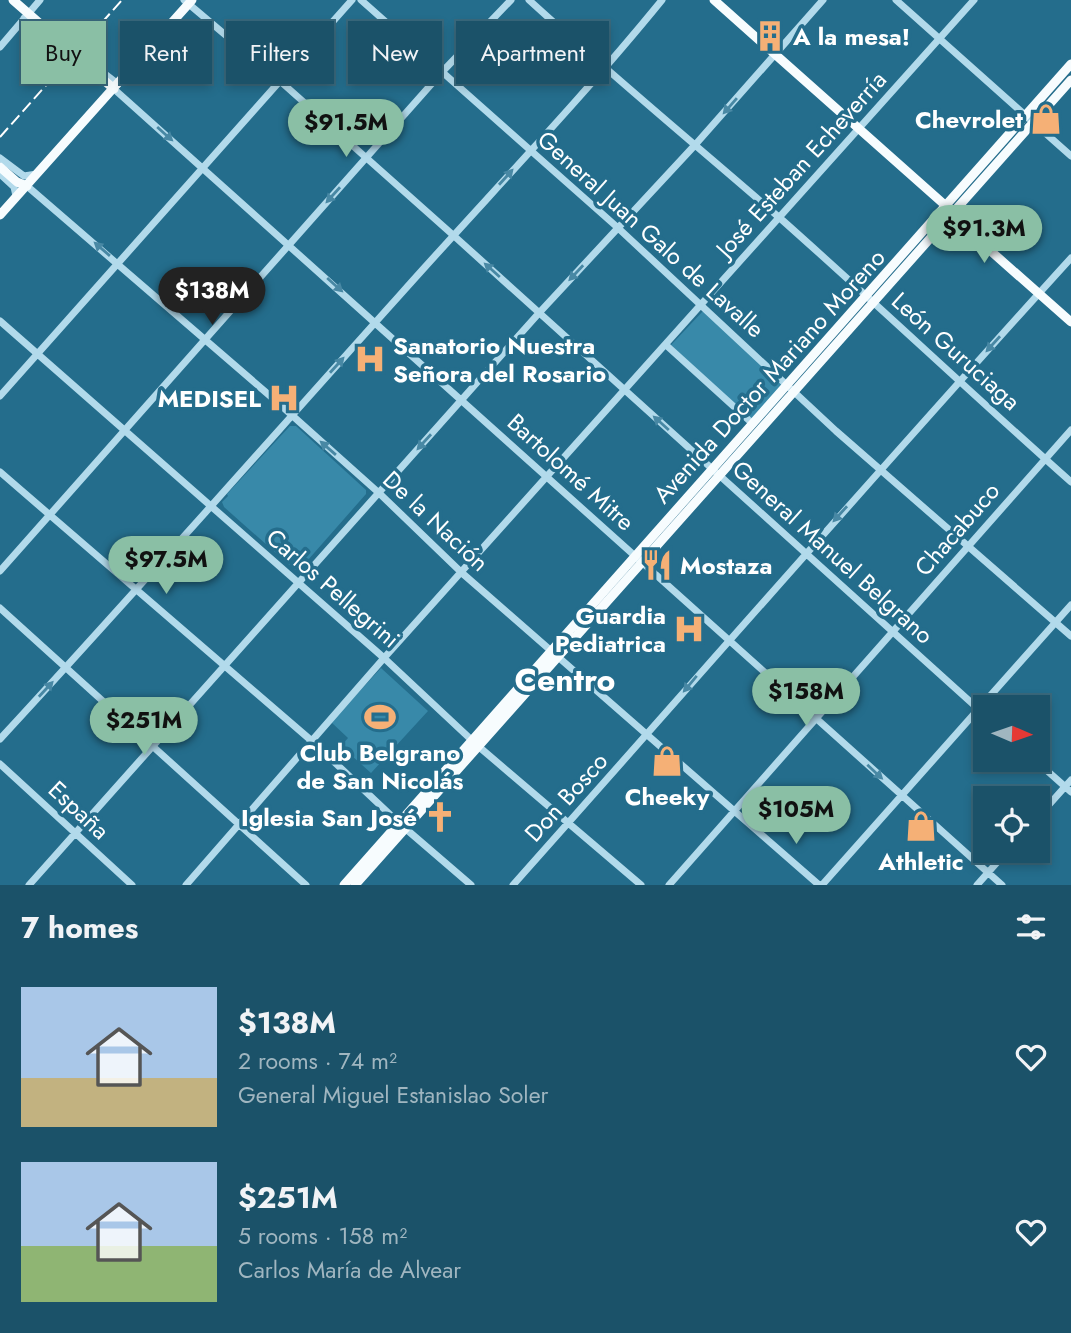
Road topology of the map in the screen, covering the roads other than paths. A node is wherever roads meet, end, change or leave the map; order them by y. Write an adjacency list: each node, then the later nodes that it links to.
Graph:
1 (13, 0): 13 (main road)
2 (40, 0): 13 (street)
3 (352, 0): 15 (street)
4 (361, 0): 23 (street, General Juan Galo de Lavalle)
5 (511, 0): 23 (street)
6 (529, 0): 16 (street, León Guruciaga)
7 (662, 0): 22 (street)
8 (713, 0): 20 (main road)
9 (824, 0): 20 (street)
10 (896, 0): 18 (street)
11 (974, 0): 18 (street, José Esteban Echeverría)
12 (188, 1): 17 (street, General Manuel Belgrano); 30 (main road)
13 (28, 14): 13 (street); 14 (main road); 19 (street)
14 (36, 21)
15 (333, 21)
16 (552, 21)
17 (226, 34)
18 (940, 37): 31 (street); 32 (street, José Esteban Echeverría)
19 (0, 47)
20 (775, 54): 32 (main road); 33 (street, one-way to 33)
21 (1071, 64): 31 (main road, Avenida Doctor Mariano Moreno)
22 (609, 66)
23 (443, 71): 34 (street, General Juan Galo de Lavalle); 37 (street)
24 (609, 73): 33 (street, León Guruciaga)
25 (1071, 80): 31 (main road, Avenida Doctor Mariano Moreno)
26 (106, 81): 30 (main road)
27 (277, 84): 39 (street)
28 (283, 84): 37 (street, General Manuel Belgrano)
29 (593, 84): 34 (street)
30 (114, 88): 30 (street); 39 (street, Bartolomé Mitre, one-way to 39); 40 (main road)
31 (1030, 118): 35 (street); 44 (main road, Avenida Doctor Mariano Moreno)
32 (858, 129): 44 (main road); 46 (street, José Esteban Echeverría)
33 (695, 145): 46 (street, León Guruciaga); 47 (street)
34 (531, 150): 47 (street, General Juan Galo de Lavalle); 48 (street, one-way to 34)
35 (1071, 156)
36 (0, 158): 40 (street)
37 (366, 158): 48 (street, General Manuel Belgrano); 49 (street, one-way to 49)
38 (0, 167): 42 (main road)
39 (203, 168): 49 (street, Bartolomé Mitre); 51 (street)
40 (38, 173): 42 (main road)
41 (0, 174): 43 (street)
42 (27, 186): 43 (main road); 51 (street, De la Nación, one-way to 42)
43 (16, 196): 45 (main road)
44 (948, 210): 52 (main road); 53 (main road, Avenida Doctor Mariano Moreno)
45 (0, 215)
46 (779, 218): 53 (street, León Guruciaga); 54 (street, José Esteban Echeverría)
47 (617, 228): 54 (street, General Juan Galo de Lavalle); 55 (street, one-way to 55)
48 (453, 235): 55 (street, General Manuel Belgrano, one-way to 48); 57 (street)
49 (289, 244): 57 (street, Bartolomé Mitre, one-way to 57); 59 (street)
50 (1071, 257): 52 (street, Don Bosco)
51 (118, 263): 59 (street, De la Nación); 61 (street)
52 (1038, 294): 58 (main road); 62 (street, Don Bosco, one-way to 62)
53 (869, 298): 62 (street, León Guruciaga); 63 (main road, Avenida Doctor Mariano Moreno)
54 (702, 304): 60 (street, José Esteban Echeverría); 63 (street, General Juan Galo de Lavalle)
55 (539, 313): 64 (street, General Manuel Belgrano); 66 (street)
56 (0, 321): 61 (street, Carlos Pellegrini)
57 (376, 321): 66 (street, Bartolomé Mitre); 67 (street, one-way to 57)
58 (1071, 322)
59 (205, 340): 67 (street, De la Nación); 69 (street)
60 (666, 345): 64 (street, José Esteban Echeverría); 68 (street)
61 (37, 352): 65 (street); 69 (street, Carlos Pellegrini)
62 (960, 381): 71 (street, León Guruciaga); 72 (street, Don Bosco)
63 (791, 388): 68 (main road, Avenida Doctor Mariano Moreno); 72 (street, General Juan Galo de Lavalle); 74 (main road, Avenida Doctor Mariano Moreno)
64 (625, 390): 74 (street, General Manuel Belgrano, one-way to 64); 75 (street, José Esteban Echeverría)
65 (0, 396)
66 (462, 400): 75 (street, Bartolomé Mitre); 77 (street, one-way to 77)
67 (292, 416): 77 (street, De la Nación, one-way to 67); 78 (street)
68 (752, 424): 74 (main road, Avenida Doctor Mariano Moreno)
69 (124, 430): 78 (street, Carlos Pellegrini); 79 (street)
70 (1071, 430): 71 (street, Chacabuco)
71 (1045, 459): 76 (street, León Guruciaga); 80 (street, Chacabuco)
72 (880, 469): 80 (street, General Juan Galo de Lavalle); 81 (street, Don Bosco, one-way to 81)
73 (0, 472): 79 (street)
74 (715, 472): 81 (street, General Manuel Belgrano); 82 (main road, Avenida Doctor Mariano Moreno)
75 (547, 475): 82 (street, Bartolomé Mitre); 84 (street, José Esteban Echeverría)
76 (1071, 482)
77 (379, 493): 84 (street, De la Nación); 85 (street)
78 (211, 507): 85 (street, Carlos Pellegrini); 86 (street)
79 (50, 516): 83 (street); 86 (street)
80 (968, 544): 89 (street, General Juan Galo de Lavalle); 90 (street, Chacabuco)
81 (805, 553): 90 (street, General Manuel Belgrano); 92 (street, Don Bosco)
82 (638, 559): 92 (street, Bartolomé Mitre); 93 (main road, Avenida Doctor Mariano Moreno)
83 (0, 571)
84 (462, 573): 93 (street, De la Nación); 94 (street, José Esteban Echeverría)
85 (299, 584): 94 (street, Carlos Pellegrini); 95 (street)
86 (137, 590): 95 (street); 96 (street)
87 (1071, 605): 89 (street)
88 (0, 608): 96 (street)
89 (1055, 622): 91 (street, General Juan Galo de Lavalle); 97 (street)
90 (894, 631): 98 (street, General Manuel Belgrano); 100 (street, Chacabuco)
91 (1071, 635)
92 (728, 640): 100 (street, Bartolomé Mitre); 101 (street, Don Bosco, one-way to 101)
93 (554, 654): 101 (street, De la Nación); 104 (main road, Avenida Doctor Mariano Moreno)
94 (384, 658): 103 (street, José Esteban Echeverría); 104 (street, Carlos Pellegrini)
95 (225, 666): 103 (street); 105 (street)
96 (66, 668): 102 (street, one-way to 96); 105 (street)
97 (991, 695)
98 (973, 703)
99 (973, 716): 110 (street)
100 (816, 718): 110 (street, Bartolomé Mitre, one-way to 110); 112 (street, Chacabuco)
101 (647, 735): 112 (street, De la Nación); 114 (street, Don Bosco)
102 (0, 739)
103 (313, 741): 113 (street, José Esteban Echeverría); 115 (street)
104 (475, 743): 114 (street, Carlos Pellegrini); 115 (main road, Avenida Doctor Mariano Moreno)
105 (154, 747): 113 (street); 116 (street)
106 (0, 764): 116 (street, España)
107 (1048, 772): 109 (street)
108 (1071, 780): 109 (street)
109 (1068, 789): 111 (street)
110 (901, 796): 118 (street, Bartolomé Mitre); 129 (street)
111 (1050, 806)
112 (734, 810): 128 (street, Chacabuco); 129 (street, De la Nación)
113 (240, 823): 121 (street, José Esteban Echeverría); 122 (street)
114 (568, 824): 126 (street, Don Bosco); 127 (street, Carlos Pellegrini)
115 (402, 825): 123 (main road); 124 (main road); 125 (street)
116 (75, 833): 119 (street); 120 (street, España)
117 (997, 863): 118 (street)
118 (988, 873): 130 (street); 131 (street, Bartolomé Mitre)
119 (29, 885)
120 (132, 885)
121 (186, 885)
122 (306, 885)
123 (344, 885)
124 (355, 885)
125 (471, 885)
126 (513, 885)
127 (641, 885)
128 (669, 885)
129 (821, 885)
130 (977, 885)
131 (1002, 885)

